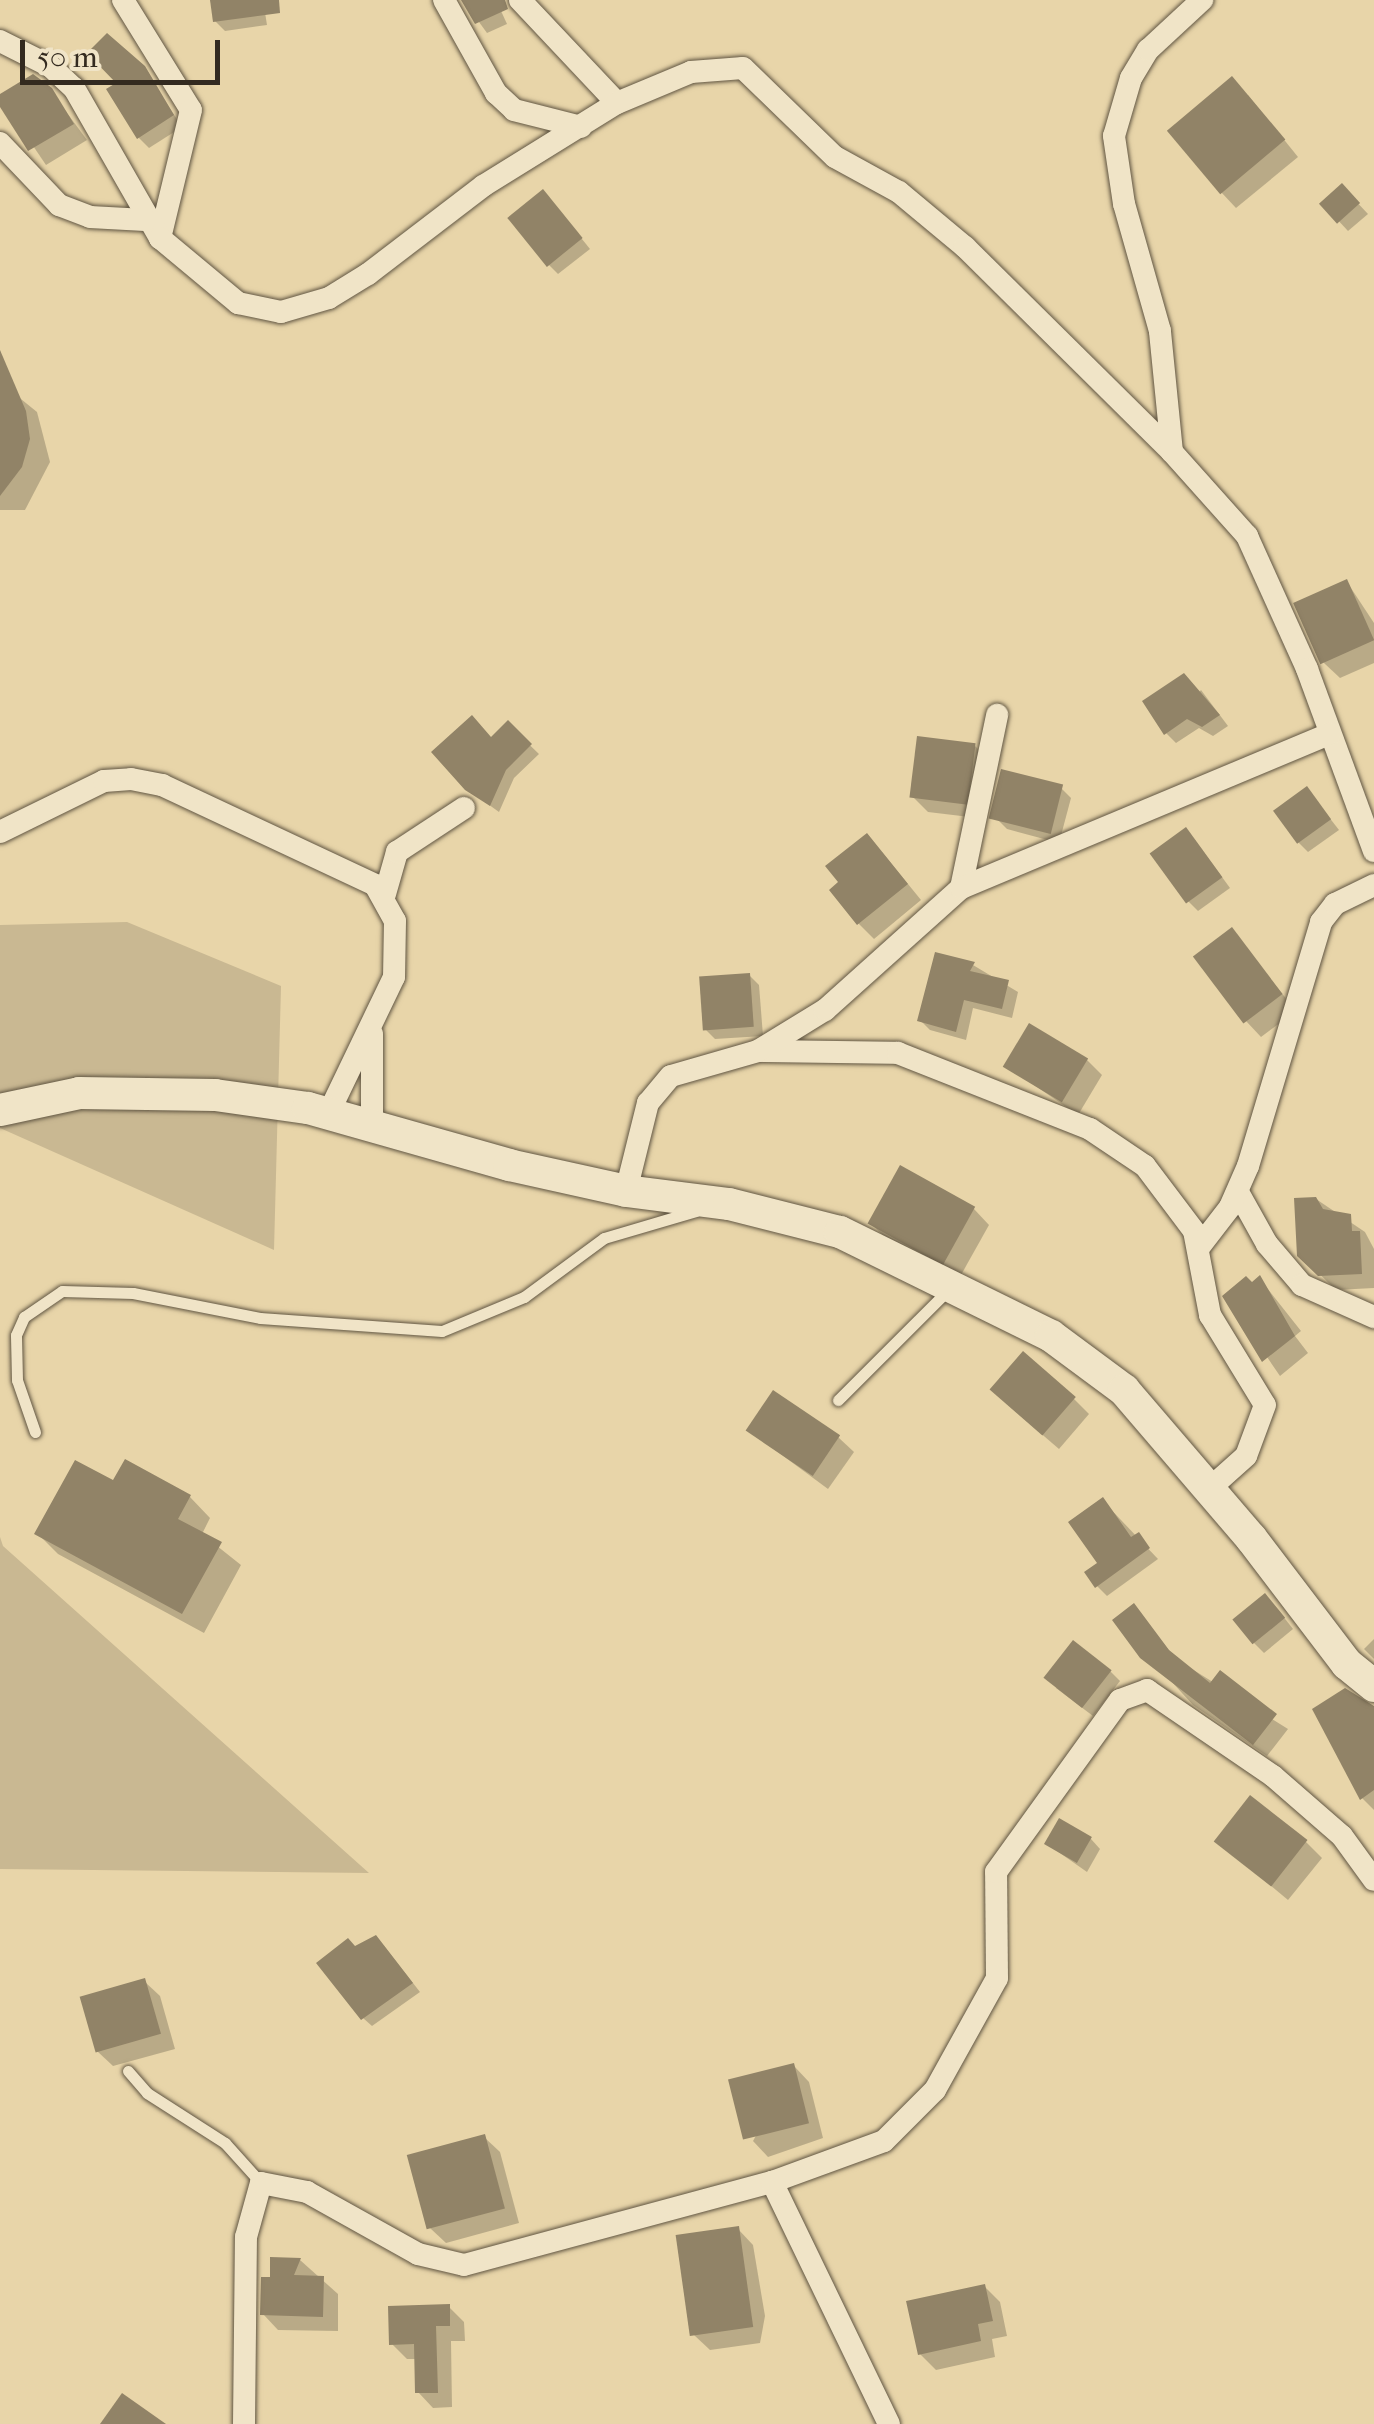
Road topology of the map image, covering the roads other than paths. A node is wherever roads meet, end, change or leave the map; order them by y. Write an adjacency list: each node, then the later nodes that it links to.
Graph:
1 (123, 0): 9 (street)
2 (444, 0): 7 (street)
3 (520, 0): 6 (street)
4 (1202, 0): 10 (street)
5 (0, 41): 9 (street)
6 (617, 103): 7 (street); 10 (street)
7 (581, 127): 9 (street)
8 (0, 143): 9 (street)
9 (152, 229)
10 (1172, 452): 12 (street)
11 (997, 715): 17 (street)
12 (1330, 734): 15 (street); 17 (street)
13 (464, 808): 18 (street)
14 (0, 832): 18 (street)
15 (1374, 851)
16 (1374, 886): 25 (street)
17 (960, 888): 20 (street)
18 (385, 894): 19 (street)
19 (373, 1031): 22 (street); 23 (street)
20 (758, 1051): 24 (street); 27 (street)
21 (0, 1110): 22 (street)
22 (328, 1112): 23 (street)
23 (372, 1122): 24 (street)
24 (626, 1191): 26 (street)
25 (1238, 1192): 27 (street); 29 (street)
26 (730, 1204): 28 (street); 31 (lane)
27 (1200, 1246): 32 (street)
28 (952, 1286): 30 (lane); 32 (street)
29 (1374, 1317)
30 (838, 1400)
31 (35, 1432)
32 (1208, 1490): 33 (street)
33 (1374, 1686)
34 (1374, 1880): 36 (street)
35 (128, 2072): 37 (lane)
36 (772, 2182): 37 (street); 39 (street)
37 (261, 2183): 38 (street)
38 (244, 2424)
39 (889, 2424)

